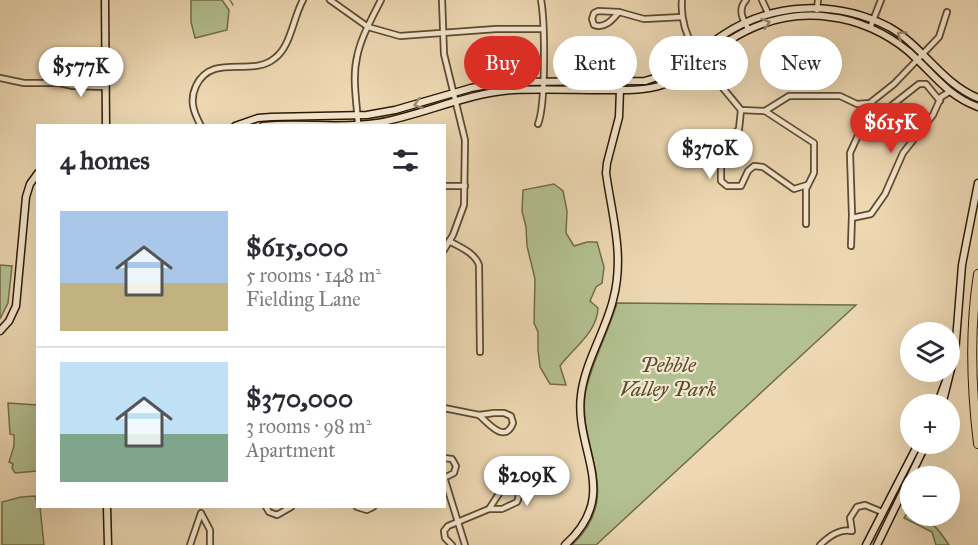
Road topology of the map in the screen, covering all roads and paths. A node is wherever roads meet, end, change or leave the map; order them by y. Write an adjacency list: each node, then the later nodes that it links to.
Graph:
1 (105, 0): 29 (street)
2 (303, 0): 51 (street)
3 (330, 0): 19 (street)
4 (381, 0): 19 (street)
5 (442, 0): 23 (street)
6 (541, 0): 21 (street)
7 (682, 0): 16 (street)
8 (746, 0): 18 (street)
9 (762, 0): 14 (street)
10 (881, 0): 17 (street)
11 (818, 4): 14 (street); 15 (street); 17 (street)
12 (619, 12): 12 (street); 16 (street)
13 (947, 12): 27 (street)
14 (768, 13): 18 (street)
15 (817, 16): 20 (street); 22 (street, one-way to 15)
16 (682, 17): 24 (street)
17 (873, 20): 20 (street); 27 (street, one-way to 17)
18 (744, 23): 22 (street); 25 (street)
19 (368, 27): 23 (street); 49 (street)
20 (870, 28): 28 (street)
21 (543, 29): 23 (street); 31 (street)
22 (749, 30): 26 (street)
23 (442, 33): 41 (street)
24 (686, 36)
25 (723, 36)
26 (738, 36)
27 (923, 54): 28 (street); 34 (street)
28 (917, 60): 40 (street); 47 (street)
29 (106, 77): 33 (street); 35 (street)
30 (0, 78): 33 (street)
31 (543, 82): 32 (street); 36 (street); 41 (street)
32 (553, 82)
33 (58, 83): 35 (street)
34 (954, 84): 40 (street); 42 (street)
35 (106, 87): 50 (street)
36 (543, 90): 37 (street); 43 (street); 55 (street)
37 (553, 90)
38 (620, 90): 91 (street)
39 (725, 90): 46 (street)
40 (949, 92): 44 (street); 45 (street)
41 (453, 93): 43 (street); 49 (street, one-way to 49)
42 (978, 98)
43 (455, 101): 54 (street); 60 (street)
44 (940, 102): 61 (street); 61 (street)
45 (978, 107)
46 (741, 110): 47 (street); 58 (street)
47 (765, 111): 58 (street)
48 (327, 116): 49 (street); 52 (street); 53 (street)
49 (358, 116): 54 (street)
50 (106, 124)
51 (200, 124)
52 (243, 124)
53 (327, 124)
54 (358, 124)
55 (538, 124)
56 (36, 176): 68 (street)
57 (978, 183): 67 (street)
58 (807, 185): 62 (street)
59 (446, 186): 60 (street)
60 (465, 186): 63 (street)
61 (852, 218): 65 (street)
62 (806, 224)
63 (449, 241): 64 (street); 69 (street)
64 (446, 246)
65 (851, 246)
66 (978, 274): 72 (highway)
67 (958, 322)
68 (0, 331)
69 (480, 352)
70 (446, 408): 71 (street)
71 (479, 415): 71 (street)
72 (978, 444)
73 (913, 454): 83 (street)
74 (921, 454): 94 (street)
75 (446, 458): 76 (street)
76 (446, 477)
77 (446, 484): 85 (street)
78 (107, 508): 86 (street)
79 (201, 508): 84 (street)
80 (267, 508): 81 (street)
81 (289, 508)
82 (489, 509): 82 (street); 85 (street)
83 (882, 512): 92 (street); 93 (street)
84 (201, 513): 87 (street); 88 (street)
85 (458, 522): 89 (street); 90 (street)
86 (108, 545)
87 (190, 545)
88 (210, 545)
89 (452, 545)
90 (463, 545)
91 (565, 545)
92 (820, 545)
93 (866, 545)
94 (877, 545)

